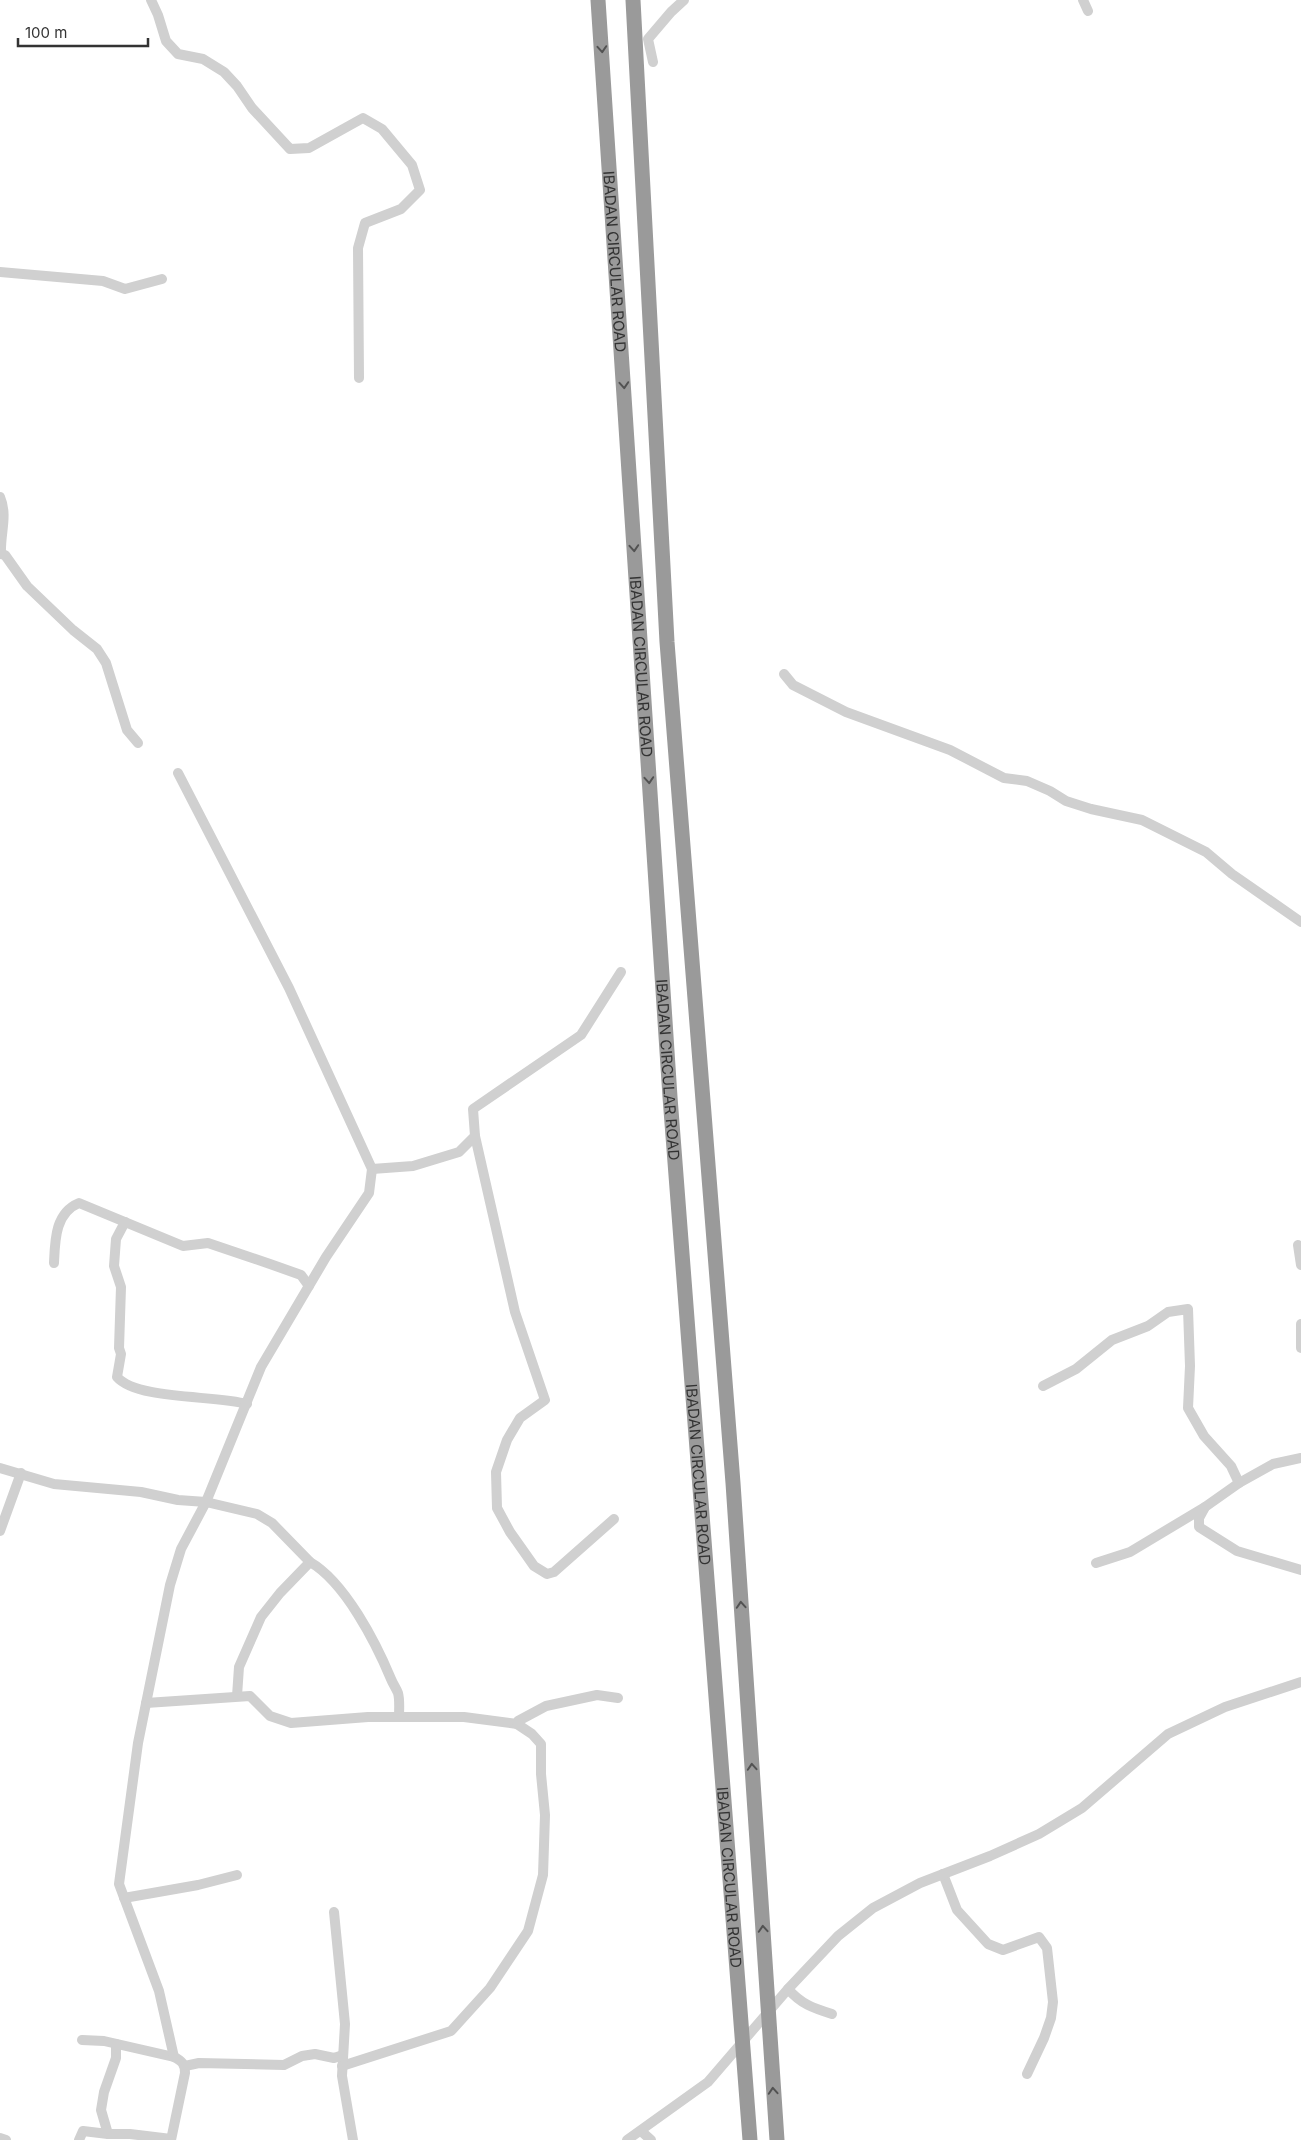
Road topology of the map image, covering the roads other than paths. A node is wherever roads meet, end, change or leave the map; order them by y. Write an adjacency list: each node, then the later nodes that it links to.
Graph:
1 (151, 0): 10 (street)
2 (598, 0): 68 (highway, IBADAN CIRCULAR ROAD, one-way to 68)
3 (633, 0): 69 (highway, IBADAN CIRCULAR ROAD, one-way to 3)
4 (684, 0): 7 (street)
5 (1083, 0): 6 (street)
6 (1088, 11)
7 (653, 62)
8 (0, 272): 9 (street)
9 (162, 279)
10 (359, 378)
11 (0, 497): 12 (street)
12 (3, 558): 14 (street)
13 (784, 674): 16 (street)
14 (138, 744)
15 (178, 774): 19 (street)
16 (1301, 922)
17 (621, 972): 18 (street)
18 (475, 1136): 19 (street); 35 (street)
19 (372, 1169): 24 (street)
20 (125, 1222): 22 (street); 24 (street); 28 (street)
21 (1298, 1245): 23 (street)
22 (54, 1263)
23 (1301, 1265)
24 (309, 1286): 28 (street)
25 (1301, 1324): 26 (street)
26 (1301, 1348)
27 (1043, 1386): 32 (street)
28 (246, 1404): 33 (street)
29 (1301, 1458): 32 (street)
30 (0, 1468): 31 (street)
31 (21, 1473): 33 (street); 36 (street)
32 (1239, 1483): 34 (street)
33 (206, 1502): 37 (street); 43 (street)
34 (1206, 1507): 38 (street); 39 (street)
35 (614, 1519)
36 (0, 1531)
37 (310, 1562): 41 (street); 44 (street)
38 (1096, 1563)
39 (1301, 1570)
40 (1301, 1682): 46 (street)
41 (237, 1696): 43 (street); 44 (street)
42 (618, 1698): 45 (street)
43 (146, 1703): 48 (street)
44 (399, 1717): 45 (street)
45 (517, 1724): 57 (street)
46 (943, 1874): 50 (street); 58 (street)
47 (237, 1875): 48 (street)
48 (124, 1898): 55 (street)
49 (334, 1912): 54 (street)
50 (788, 1989): 51 (street); 59 (street)
51 (832, 2014)
52 (82, 2040): 53 (street)
53 (116, 2044): 55 (street); 60 (street)
54 (343, 2055): 56 (street); 57 (street)
55 (174, 2057): 56 (street)
56 (185, 2066): 62 (street)
57 (342, 2066): 65 (street)
58 (1027, 2074)
59 (640, 2130): 66 (street); 67 (street)
60 (108, 2134): 62 (street); 64 (street)
61 (0, 2138): 63 (street)
62 (171, 2139)
63 (6, 2140)
64 (79, 2140)
65 (354, 2140)
66 (627, 2140)
67 (651, 2140)
68 (750, 2140)
69 (777, 2140)

